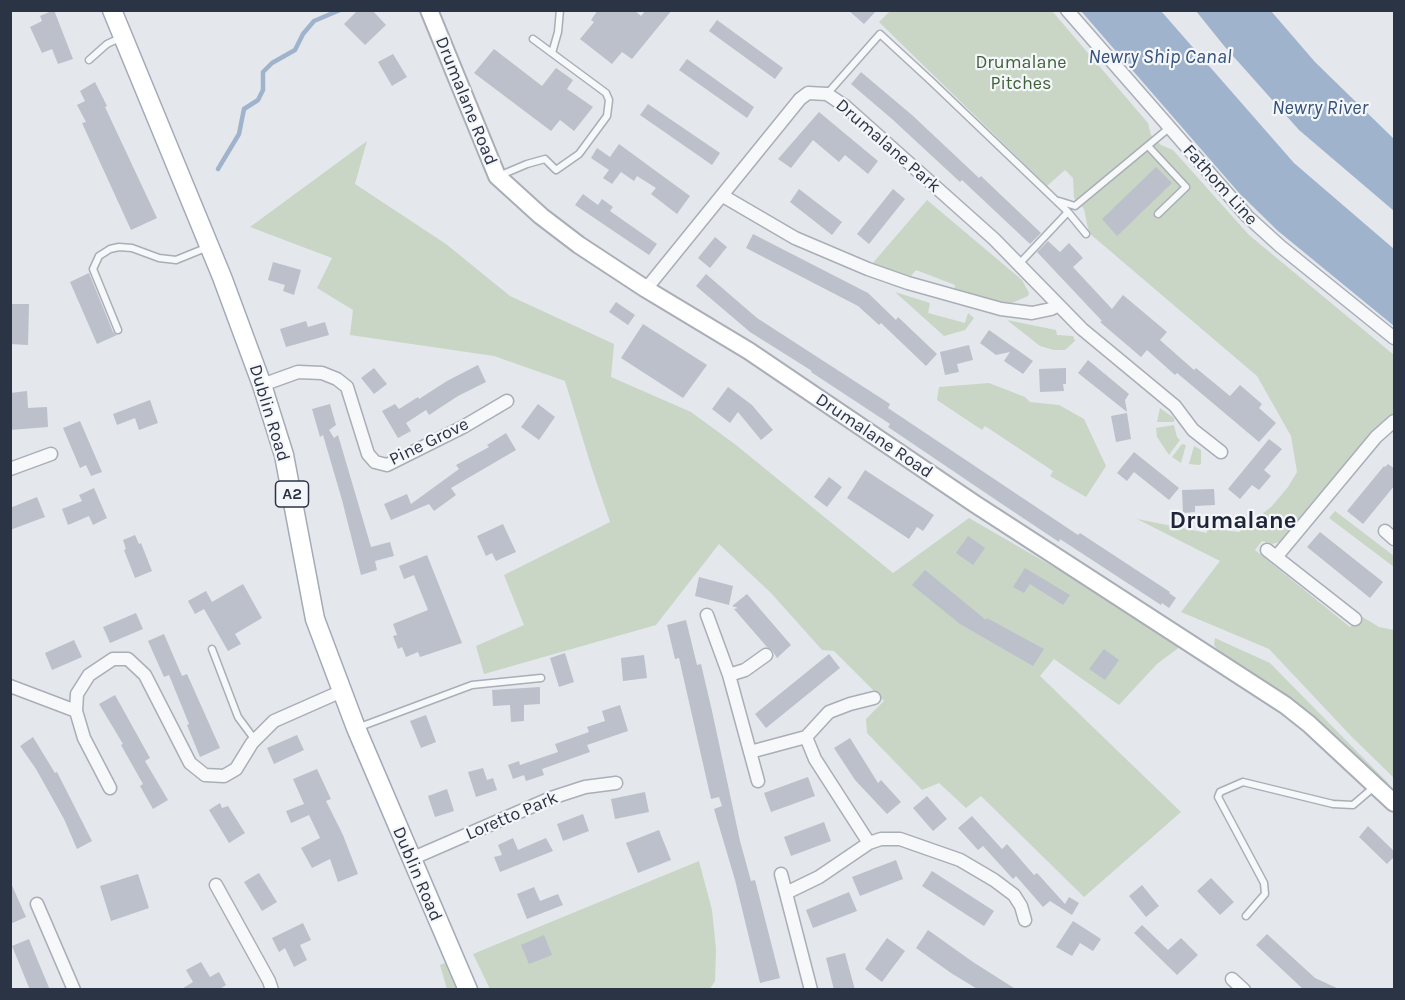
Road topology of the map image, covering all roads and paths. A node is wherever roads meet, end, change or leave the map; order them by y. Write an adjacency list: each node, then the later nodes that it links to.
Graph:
1 (112, 10): 5 (main road, Dublin Road / A2)
2 (429, 10): 12 (main road, Drumalane Road)
3 (560, 10): 7 (lane)
4 (1067, 10): 10 (street, Fathom Line)
5 (122, 37): 8 (lane); 18 (main road, Dublin Road / A2)
6 (533, 39): 7 (lane)
7 (552, 53): 12 (lane)
8 (89, 60)
9 (827, 94): 13 (street, Drumalane Park); 14 (lane); 19 (street, Drumalane Park)
10 (1169, 128): 11 (lane); 23 (street, Fathom Line)
11 (1148, 146): 14 (lane); 16 (lane)
12 (497, 176): 20 (main road, Drumalane Road)
13 (723, 196): 20 (street, Drumalane Park); 21 (street)
14 (1055, 200): 15 (lane)
15 (1068, 212): 17 (lane); 19 (lane)
16 (1158, 214)
17 (1086, 234)
18 (209, 246): 22 (lane); 24 (main road, Dublin Road / A2)
19 (1019, 264): 21 (street, Drumalane Park)
20 (646, 289): 46 (main road, Drumalane Road)
21 (1057, 306): 27 (street, Drumalane Park)
22 (118, 330)
23 (1395, 338)
24 (262, 385): 25 (street, Pine Grove); 37 (main road, Dublin Road / A2)
25 (507, 401)
26 (1395, 421): 31 (street)
27 (1221, 452)
28 (51, 454): 29 (street)
29 (10, 469)
30 (707, 615): 34 (street)
31 (1355, 619)
32 (212, 649): 42 (lane)
33 (766, 655): 34 (street)
34 (729, 675): 43 (street)
35 (541, 678): 40 (lane)
36 (10, 686): 39 (street)
37 (342, 692): 40 (main road, Dublin Road / A2); 42 (street)
38 (874, 698): 41 (street)
39 (76, 711): 42 (street); 47 (street)
40 (356, 728): 50 (main road, Dublin Road / A2)
41 (806, 737): 43 (street); 49 (street)
42 (255, 740)
43 (750, 752): 44 (street)
44 (758, 781)
45 (616, 783): 50 (street, Loretto Park)
46 (1376, 785): 48 (main road, Drumalane Road); 55 (lane)
47 (110, 788)
48 (1395, 803)
49 (869, 843): 53 (street); 56 (street)
50 (411, 859): 60 (main road, Dublin Road / A2)
51 (781, 874): 53 (street)
52 (216, 885): 59 (street)
53 (786, 893): 61 (street)
54 (37, 904): 58 (street)
55 (1246, 916)
56 (1025, 920)
57 (1232, 979): 62 (street)
58 (74, 990)
59 (272, 990)
60 (468, 990)
61 (810, 990)
62 (1244, 990)

